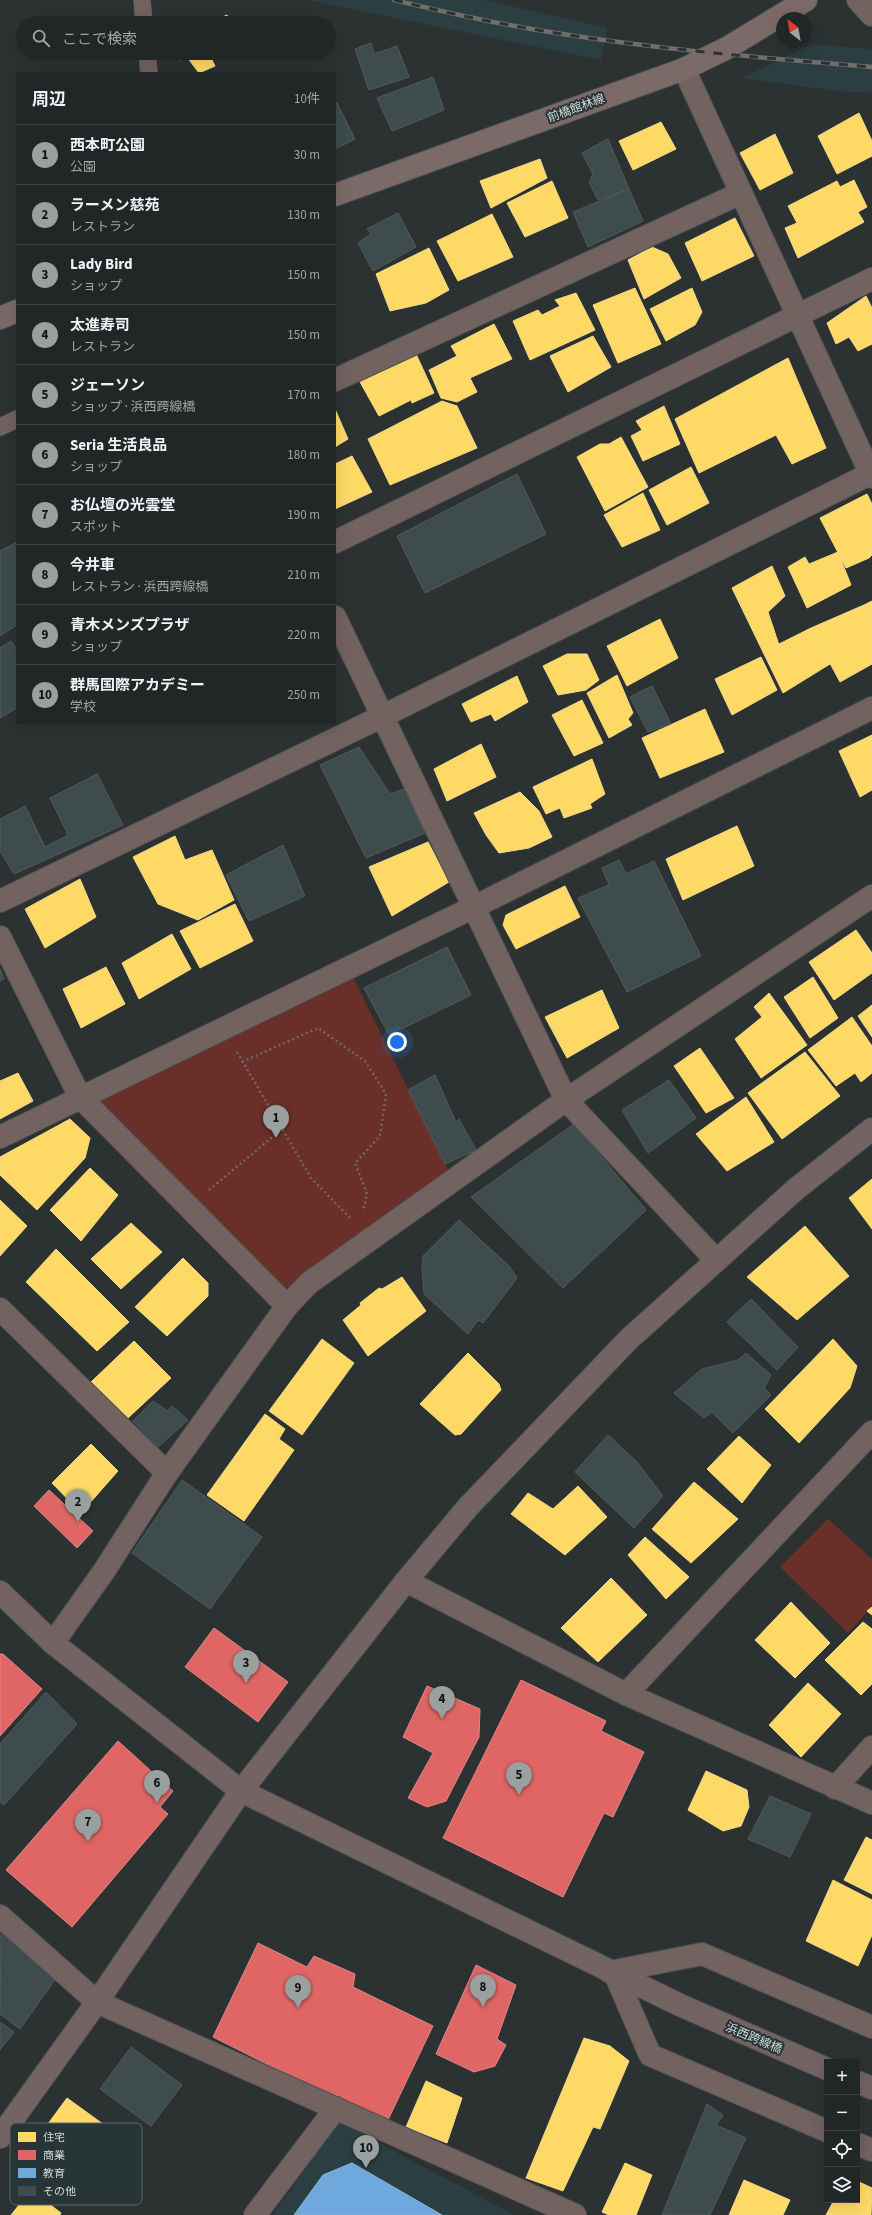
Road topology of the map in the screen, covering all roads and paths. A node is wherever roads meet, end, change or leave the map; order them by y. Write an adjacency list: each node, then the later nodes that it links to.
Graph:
1 (142, 0): 5 (lane)
2 (806, 0): 7 (main road, 前橋館林線)
3 (858, 0): 4 (street)
4 (872, 15)
5 (143, 16)
6 (148, 60): 8 (lane)
7 (684, 69): 9 (street); 10 (main road, 前橋館林線)
8 (149, 72)
9 (741, 193): 13 (street); 15 (street)
10 (336, 195)
11 (872, 279): 13 (street)
12 (16, 311): 14 (main road)
13 (798, 316): 18 (street); 19 (street)
14 (0, 318)
15 (336, 380)
16 (16, 419): 17 (lane)
17 (0, 427)
18 (871, 475): 22 (street)
19 (336, 542)
20 (336, 619): 22 (street)
21 (872, 708): 25 (street)
22 (383, 716): 24 (street); 25 (street)
23 (872, 896): 30 (street)
24 (0, 901)
25 (474, 907): 29 (street); 30 (street)
26 (0, 937): 29 (street)
27 (235, 1049): 28 (path)
28 (242, 1062): 31 (path); 35 (path)
29 (80, 1097): 33 (street); 34 (street)
30 (566, 1100): 35 (street); 36 (street)
31 (282, 1129): 34 (path); 35 (path)
32 (872, 1129): 36 (street)
33 (0, 1137)
34 (188, 1207): 37 (street)
35 (365, 1233): 37 (street)
36 (716, 1260): 41 (street)
37 (287, 1306): 40 (street)
38 (0, 1309): 40 (street)
39 (872, 1432): 44 (street)
40 (167, 1472): 43 (street)
41 (406, 1580): 44 (street); 47 (street)
42 (0, 1592): 43 (street, 浜西跨線橋)
43 (53, 1643): 47 (street, 浜西跨線橋)
44 (626, 1694): 46 (street)
45 (872, 1747): 46 (street)
46 (836, 1788): 48 (street)
47 (241, 1791): 50 (street, 浜西跨線橋); 51 (street)
48 (872, 1804)
49 (0, 1916): 51 (street)
50 (612, 1973): 52 (street); 53 (street, 浜西跨線橋); 59 (street)
51 (97, 2002): 56 (street); 57 (street)
52 (872, 2027)
53 (824, 2068)
54 (860, 2083): 55 (street)
55 (872, 2088)
56 (336, 2108): 63 (street); 64 (street)
57 (10, 2123)
58 (10, 2123): 60 (street)
59 (824, 2130)
60 (0, 2137)
61 (860, 2145): 62 (street)
62 (872, 2150)
63 (255, 2215)
64 (575, 2215)

